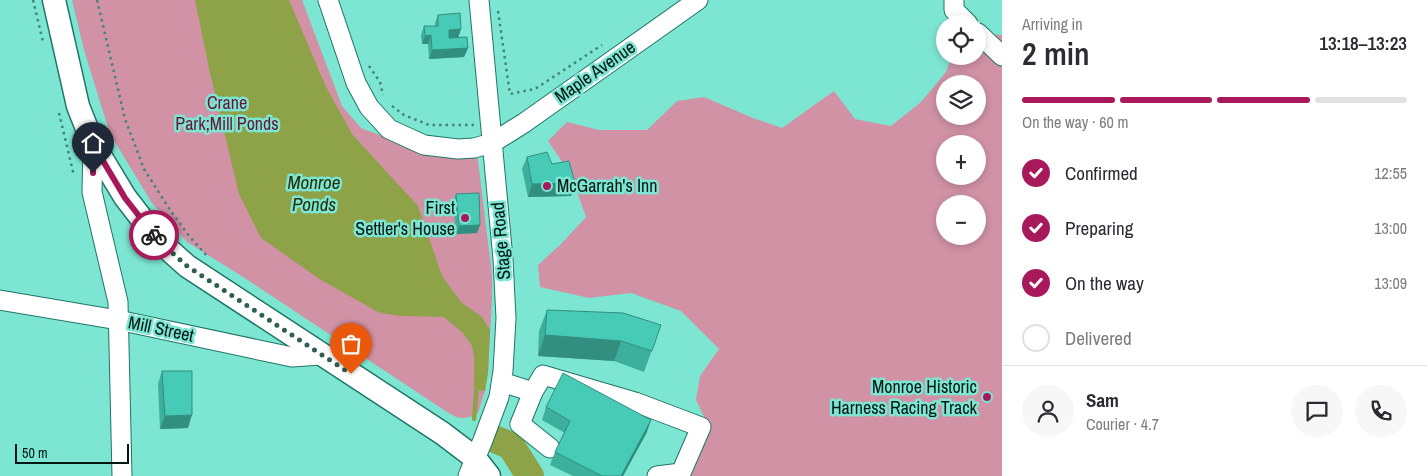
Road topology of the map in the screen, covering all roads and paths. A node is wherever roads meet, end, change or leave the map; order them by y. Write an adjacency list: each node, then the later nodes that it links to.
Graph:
1 (33, 0): 12 (path)
2 (54, 0): 20 (main road)
3 (97, 0): 22 (path)
4 (328, 0): 19 (street, Maple Avenue)
5 (479, 0): 19 (street, Stage Road)
6 (698, 0): 19 (street, Maple Avenue)
7 (954, 0): 9 (street)
8 (498, 6): 11 (path)
9 (959, 15)
10 (986, 41): 13 (street)
11 (605, 44)
12 (44, 48)
13 (1002, 56)
14 (368, 64): 15 (path)
15 (384, 99)
16 (391, 104): 18 (path)
17 (59, 112): 21 (path)
18 (476, 123)
19 (492, 143): 26 (street, Stage Road)
20 (93, 144): 24 (street); 25 (main road)
21 (75, 178)
22 (212, 261)
23 (0, 300): 24 (street, Mill Street)
24 (118, 320): 25 (street, Mill Street); 30 (street)
25 (321, 355): 29 (main road)
26 (502, 382): 27 (street); 29 (street, Stage Road)
27 (533, 392): 28 (street); 32 (street)
28 (550, 448)
29 (472, 467): 31 (main road)
30 (122, 476)
31 (489, 476)
32 (657, 476)

